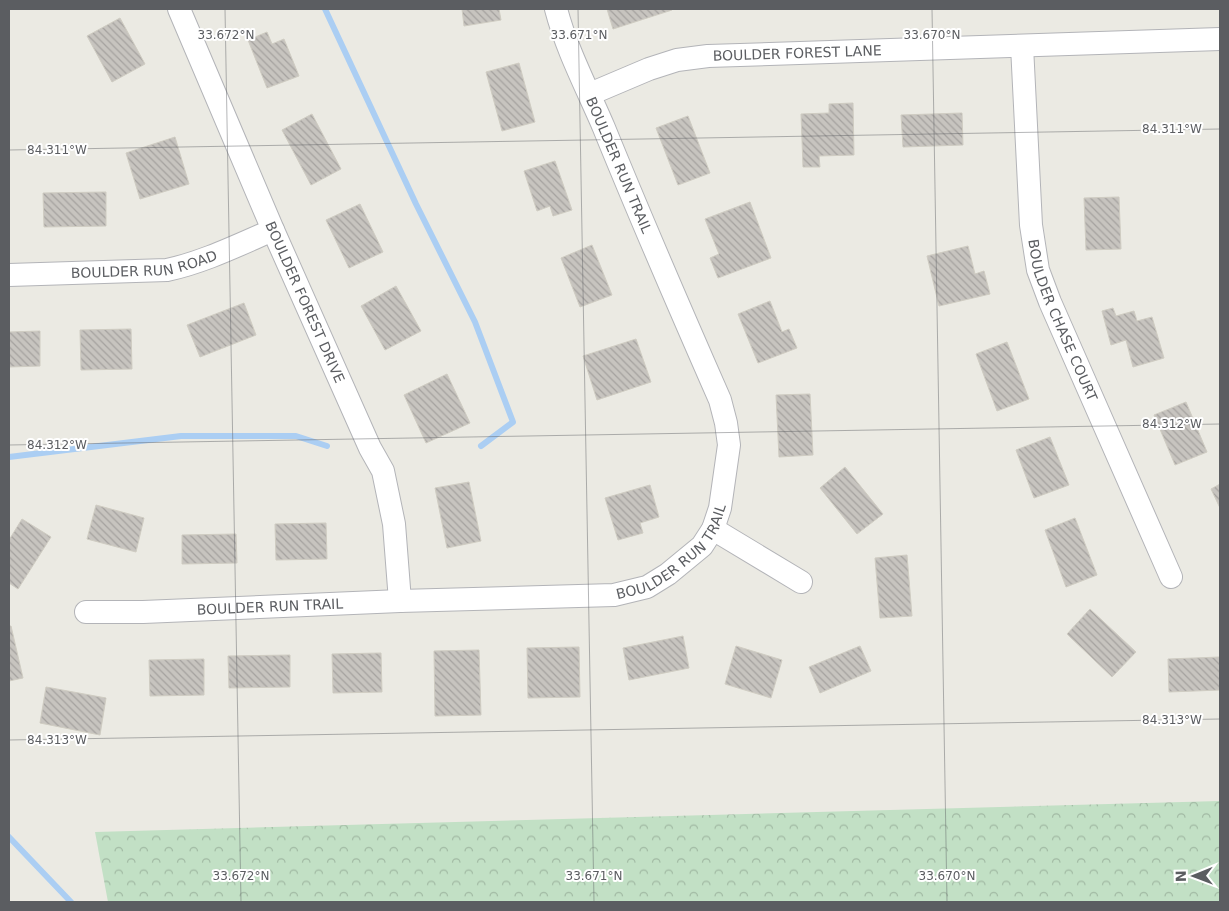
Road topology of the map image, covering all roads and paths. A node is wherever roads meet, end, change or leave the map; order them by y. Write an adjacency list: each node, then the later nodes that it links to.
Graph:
1 (179, 9): 6 (street, BOULDER FOREST DRIVE)
2 (556, 9): 5 (street, BOULDER RUN TRAIL)
3 (1220, 39): 4 (street, BOULDER FOREST LANE)
4 (1022, 46): 5 (street, BOULDER FOREST LANE); 9 (street, BOULDER CHASE COURT)
5 (590, 94): 8 (street, BOULDER RUN TRAIL)
6 (273, 230): 7 (street, BOULDER RUN ROAD); 11 (street, BOULDER FOREST DRIVE)
7 (9, 274)
8 (713, 529): 10 (street); 11 (street, BOULDER RUN TRAIL)
9 (1171, 577)
10 (801, 582)
11 (400, 602): 12 (street, BOULDER RUN TRAIL)
12 (86, 612)

